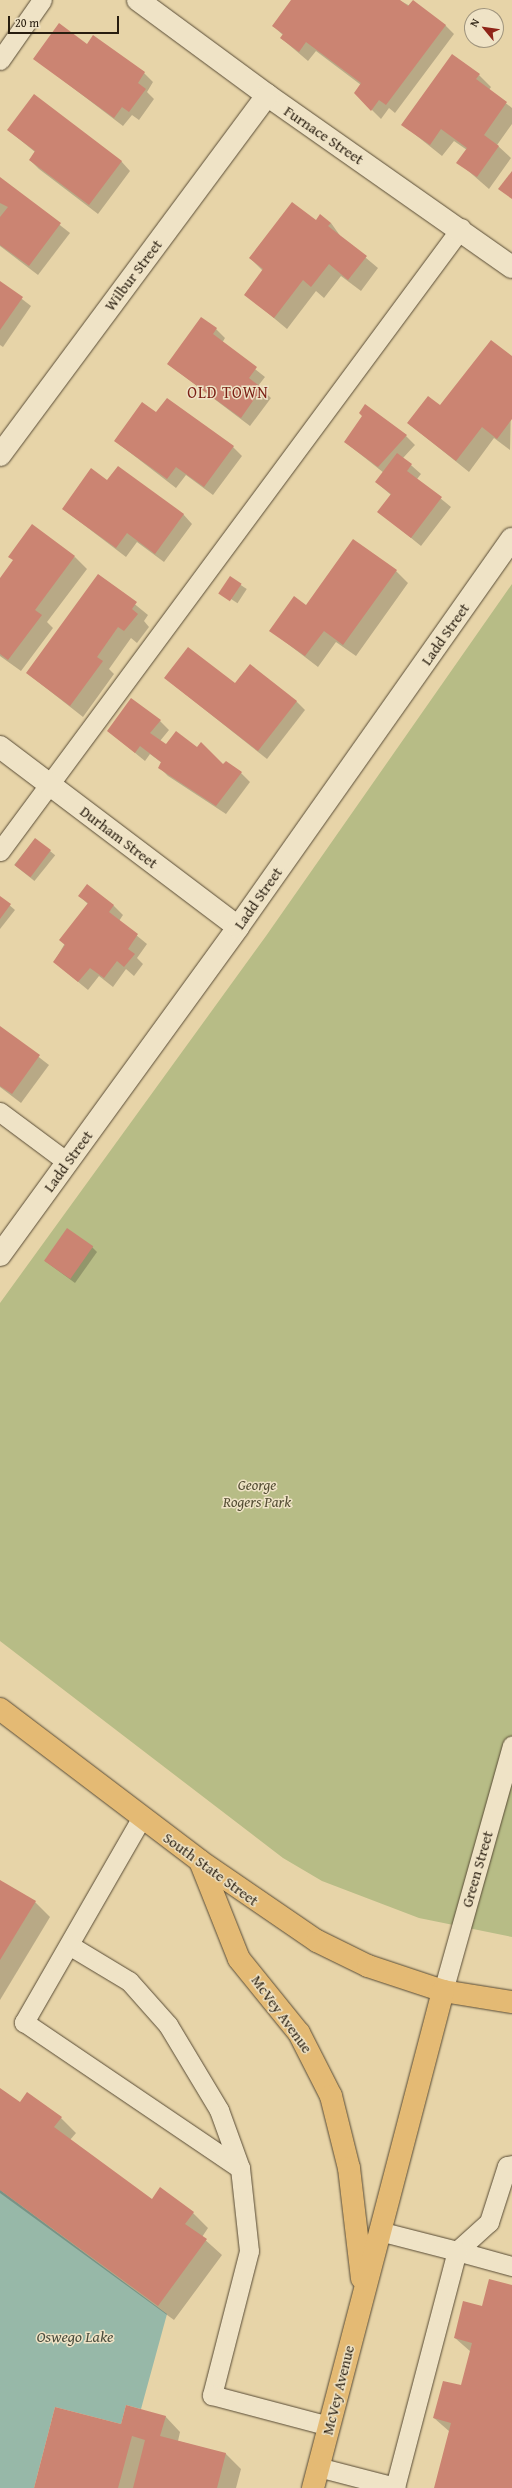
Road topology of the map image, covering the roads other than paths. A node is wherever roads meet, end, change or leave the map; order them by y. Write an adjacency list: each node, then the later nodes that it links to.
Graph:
1 (42, 0): 3 (lane)
2 (138, 0): 4 (street, Furnace Street)
3 (0, 60)
4 (267, 95): 5 (street, Furnace Street); 7 (street, Wilbur Street)
5 (461, 228): 6 (street, Furnace Street); 10 (lane)
6 (512, 267)
7 (0, 454)
8 (512, 539): 12 (street, Ladd Street)
9 (0, 747): 10 (street, Durham Street)
10 (50, 784): 11 (lane); 12 (street, Durham Street)
11 (0, 851)
12 (238, 927): 14 (street, Ladd Street)
13 (0, 1112): 14 (lane)
14 (67, 1162): 15 (street, Ladd Street)
15 (0, 1255)
16 (0, 1710): 18 (main road, South State Street)
17 (512, 1746): 21 (lane, Green Street)
18 (142, 1817): 19 (main road, South State Street); 20 (lane)
19 (200, 1861): 21 (main road, South State Street); 28 (main road, McVey Avenue)
20 (69, 1945): 24 (lane); 24 (lane)
21 (443, 1991): 22 (main road, South State Street); 25 (main road, McVey Avenue)
22 (512, 2002)
23 (512, 2165): 26 (lane)
24 (240, 2168): 29 (lane)
25 (379, 2230): 26 (lane); 28 (main road, McVey Avenue)
26 (457, 2251): 27 (lane); 30 (lane)
27 (512, 2266)
28 (363, 2292): 29 (main road, McVey Avenue)
29 (329, 2426): 30 (main road, McVey Avenue)
30 (318, 2467): 31 (main road, McVey Avenue)
31 (313, 2488)

